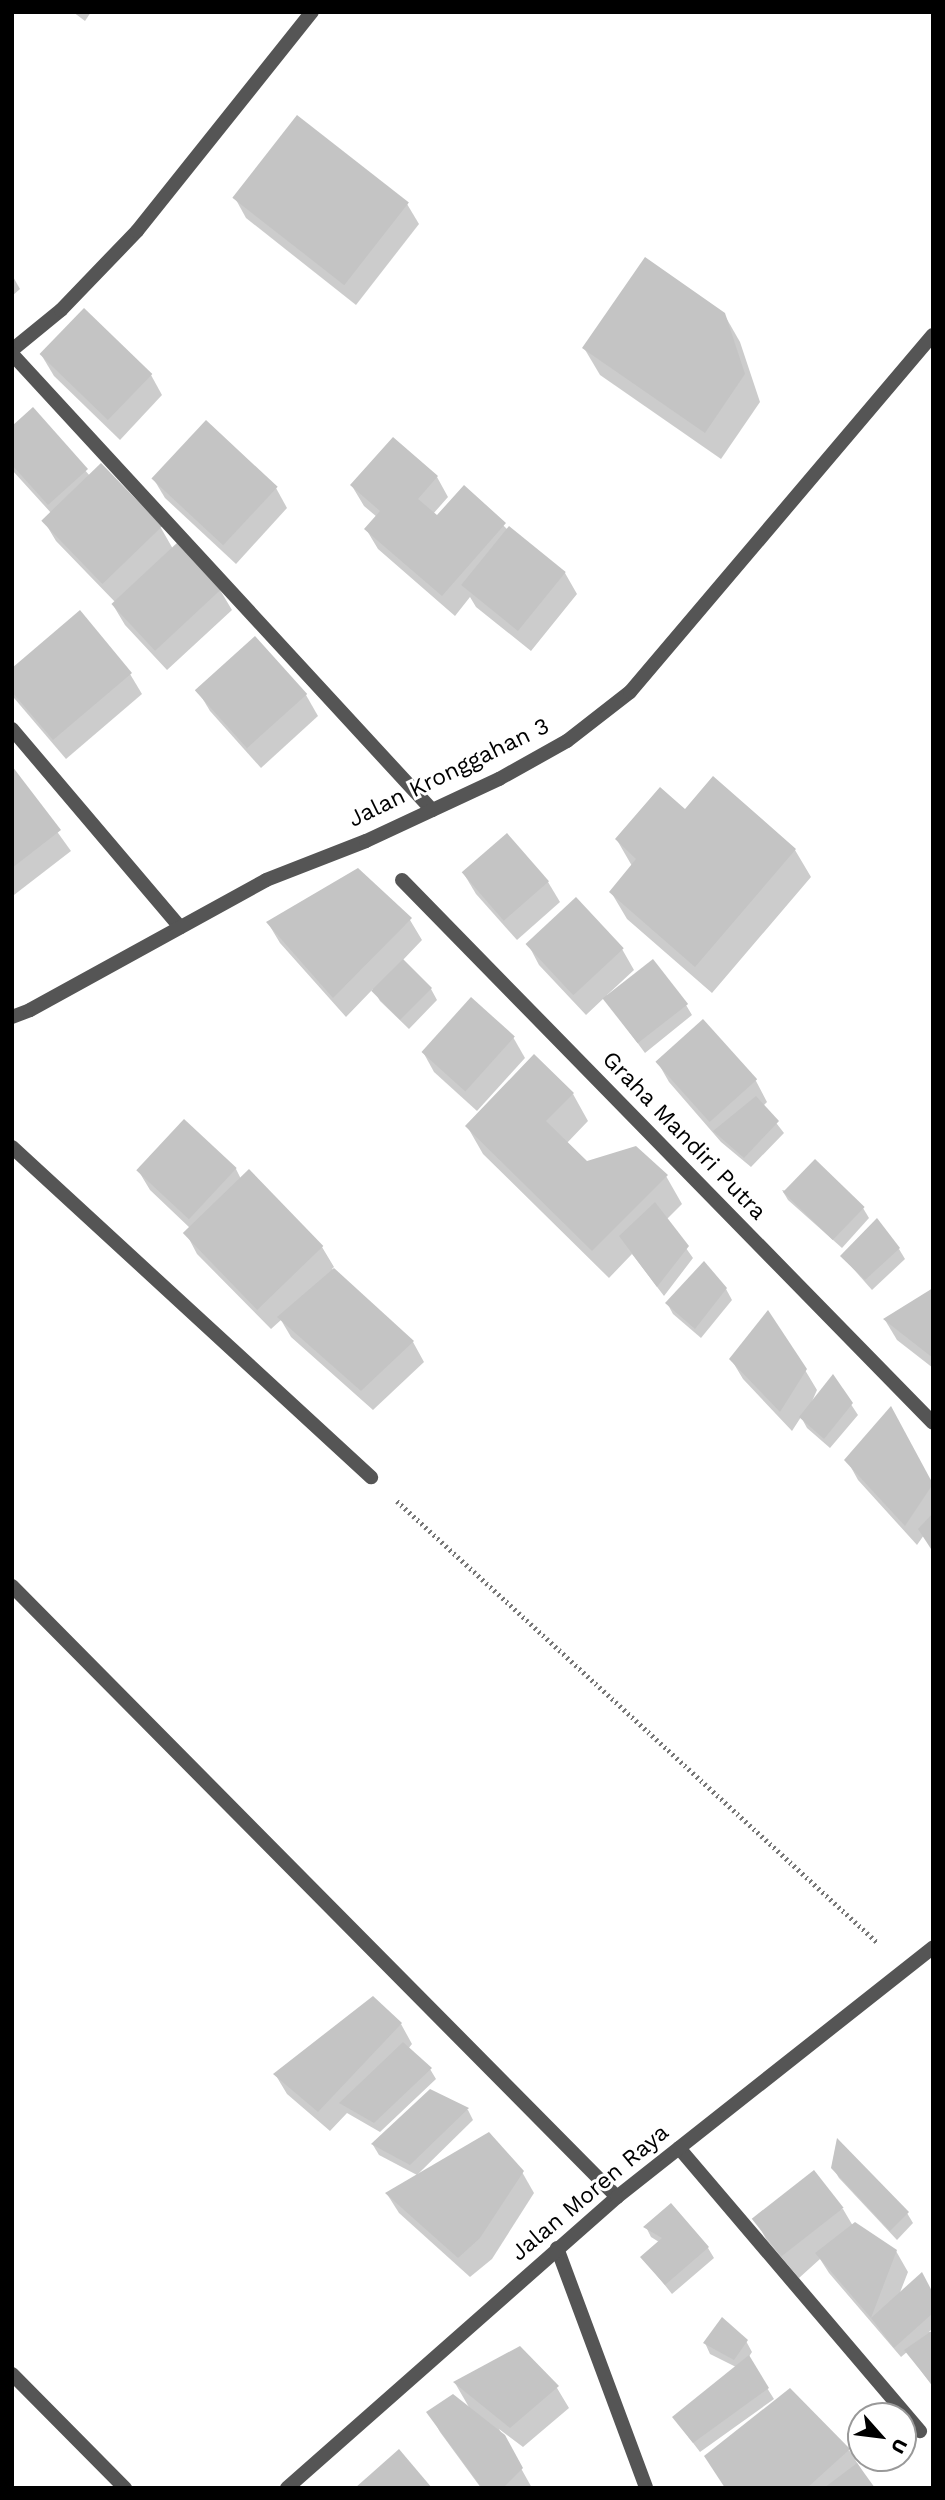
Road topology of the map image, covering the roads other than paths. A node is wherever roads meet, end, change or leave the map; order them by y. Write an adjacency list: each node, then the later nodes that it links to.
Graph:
1 (312, 12): 3 (street)
2 (933, 335): 5 (street, Jalan Kronggahan 3)
3 (12, 352): 5 (street)
4 (12, 729): 7 (street)
5 (432, 810): 7 (street, Jalan Kronggahan 3)
6 (402, 880): 10 (street, Graha Mandiri Putra)
7 (180, 927): 8 (street, Jalan Kronggahan 3)
8 (12, 1017)
9 (12, 1147): 11 (street)
10 (933, 1423)
11 (371, 1477)
12 (12, 1586): 15 (street)
13 (933, 1947): 14 (street, Jalan Moren Raya)
14 (679, 2148): 15 (street, Jalan Moren Raya); 18 (street)
15 (617, 2197): 16 (street, Jalan Moren Raya)
16 (557, 2248): 19 (street, Jalan Moren Raya); 20 (street)
17 (12, 2374): 21 (street)
18 (920, 2431)
19 (292, 2487)
20 (646, 2487)
21 (125, 2488)

